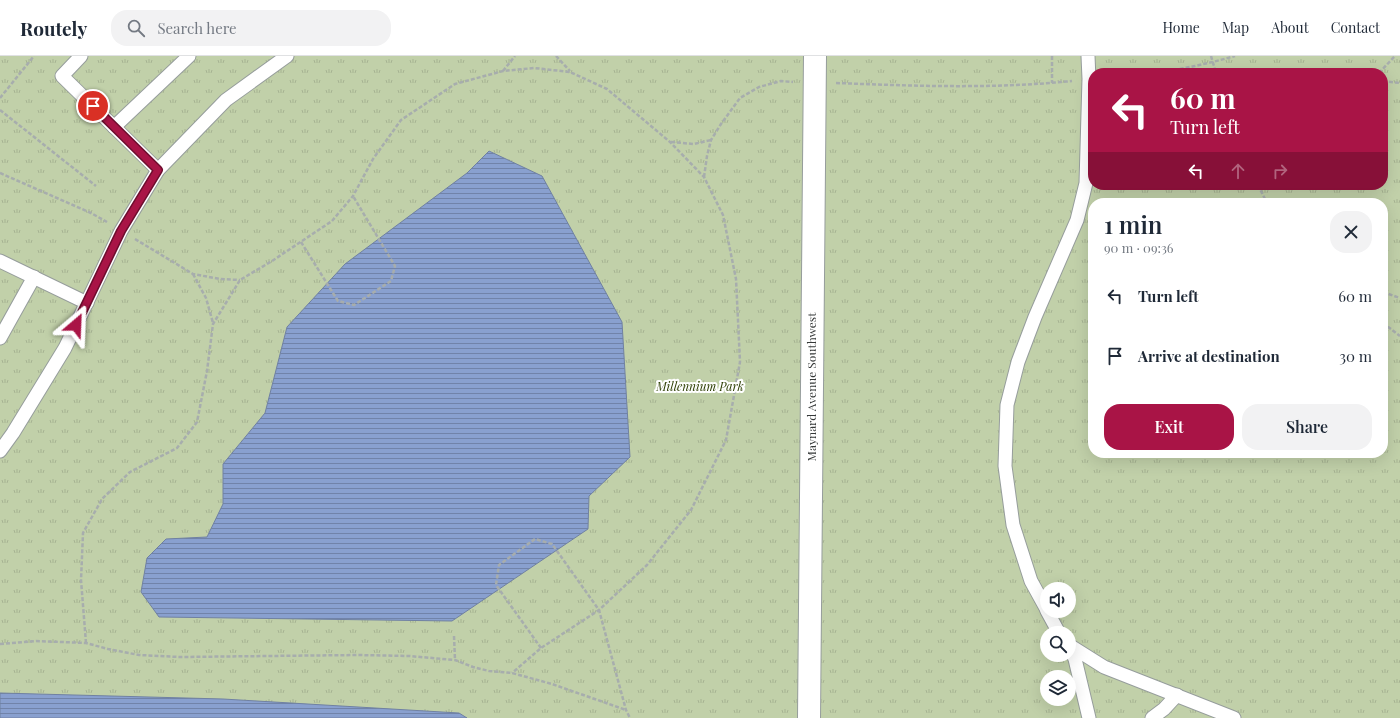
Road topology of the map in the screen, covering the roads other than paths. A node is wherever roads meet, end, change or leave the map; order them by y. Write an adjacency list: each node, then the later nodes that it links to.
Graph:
1 (81, 56): 8 (lane)
2 (189, 56): 8 (lane)
3 (287, 56): 9 (lane)
4 (815, 56): 19 (street, Maynard Avenue Southwest)
5 (1088, 56): 6 (lane)
6 (1089, 68)
7 (1088, 114): 15 (lane)
8 (114, 127): 9 (lane)
9 (158, 170): 12 (lane)
10 (0, 261): 11 (lane)
11 (34, 277): 12 (lane); 13 (lane)
12 (87, 303): 14 (lane)
13 (0, 338)
14 (0, 451)
15 (1040, 598)
16 (1076, 649): 18 (lane)
17 (1076, 662): 20 (lane)
18 (1177, 695): 21 (lane); 22 (lane)
19 (809, 718)
20 (1089, 718)
21 (1152, 718)
22 (1234, 718)

